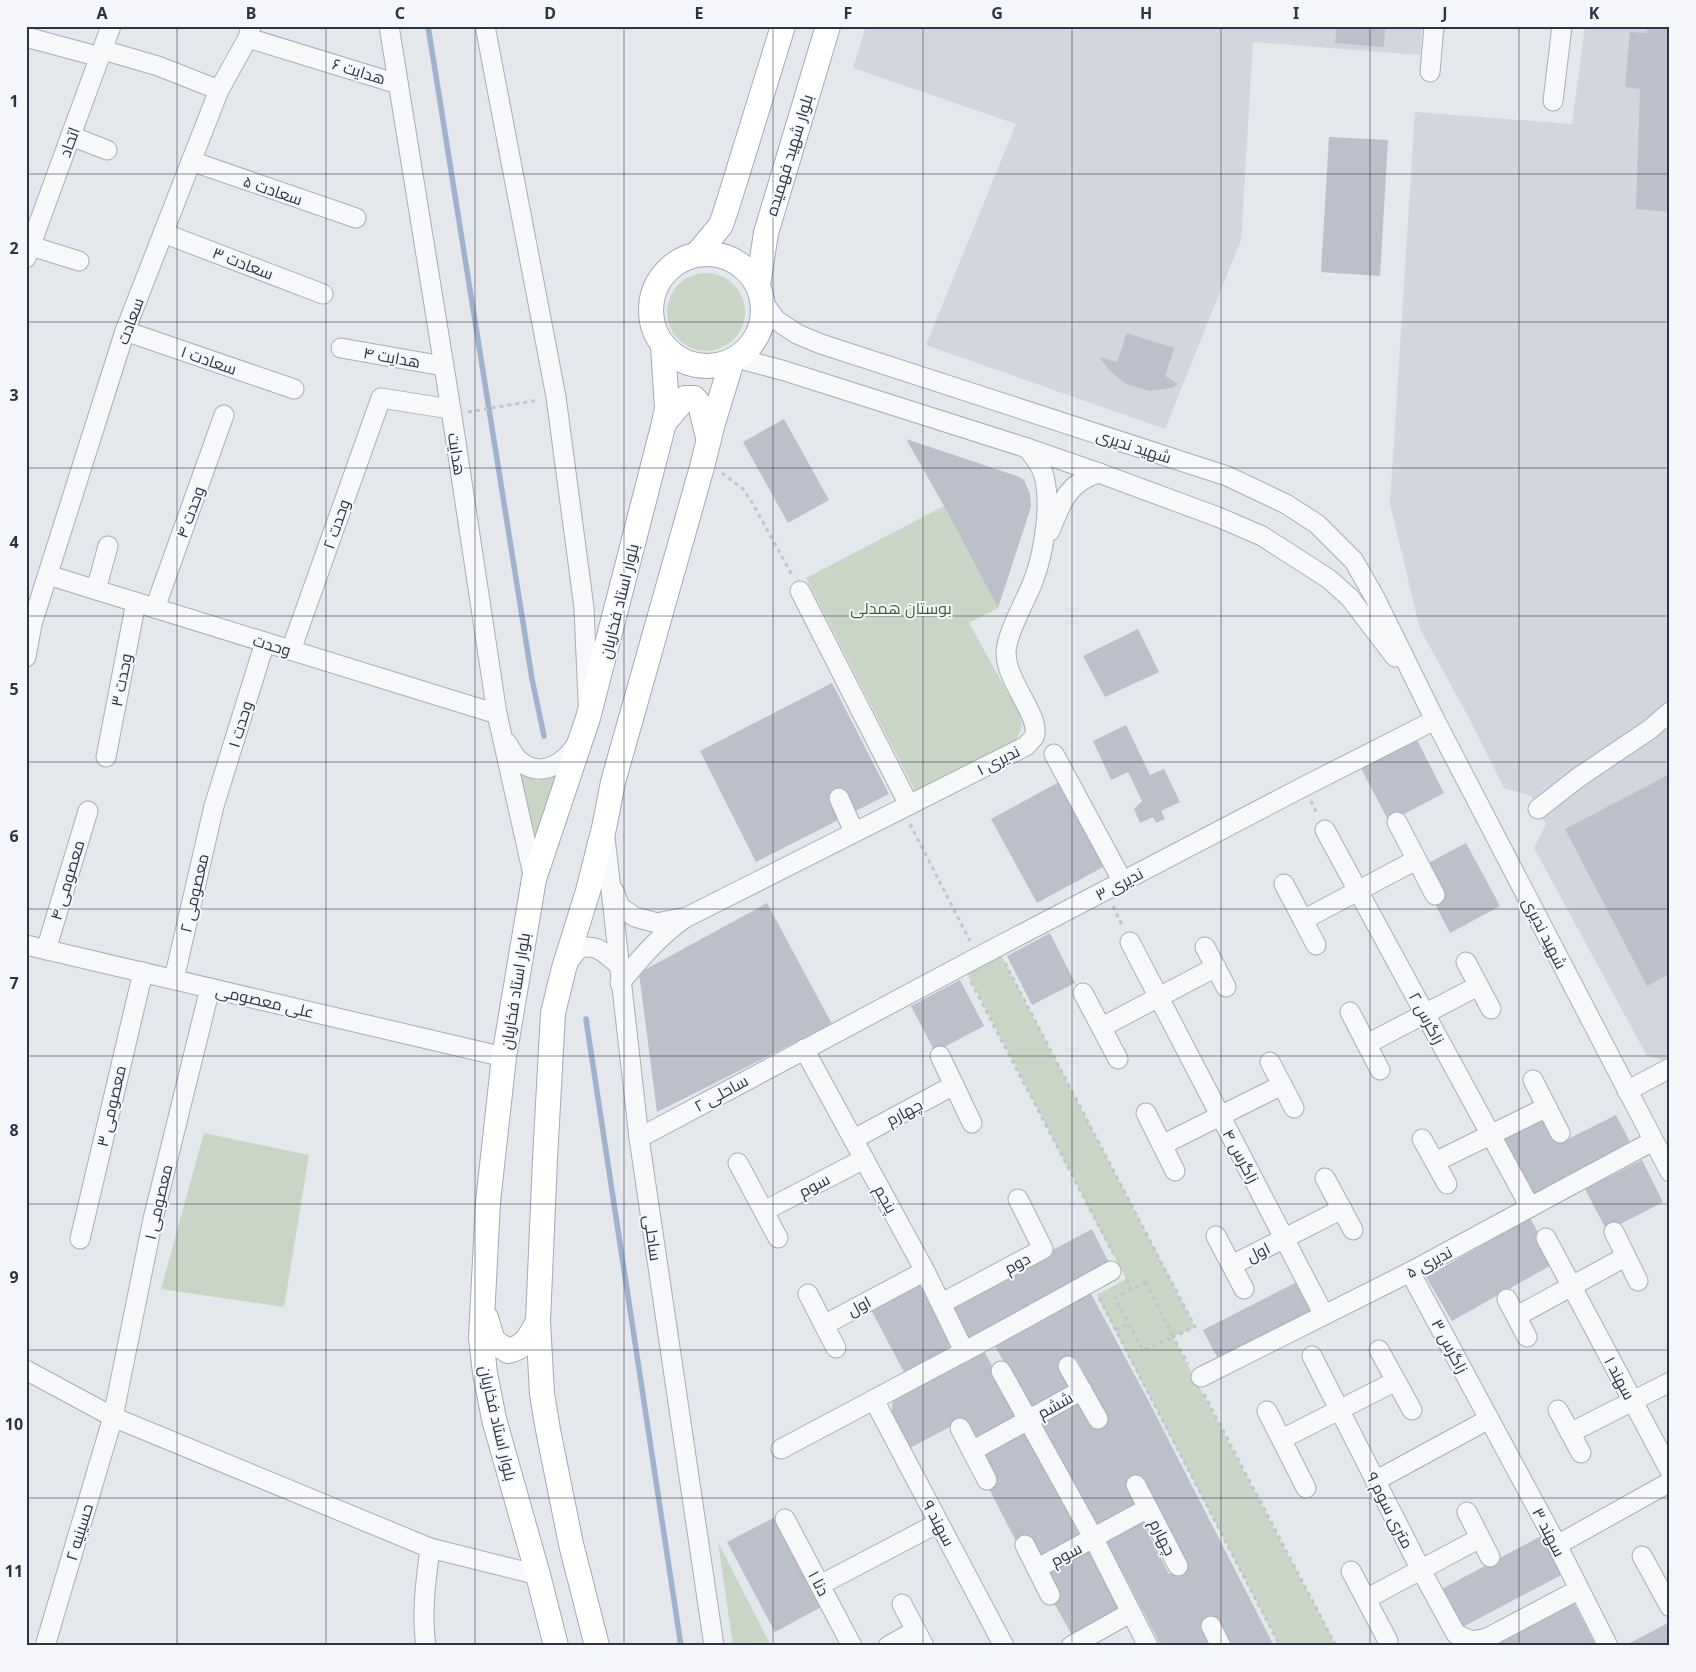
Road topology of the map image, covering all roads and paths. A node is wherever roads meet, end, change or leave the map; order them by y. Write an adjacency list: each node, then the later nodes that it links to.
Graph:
1 (112, 26): 10 (street, اتحاد)
2 (389, 26): 12 (street, هدایت)
3 (485, 26): 55 (street)
4 (783, 26): 21 (main road)
5 (828, 26): 23 (main road, بلوار شهید فهمیده)
6 (1434, 26): 11 (street)
7 (1562, 26): 14 (street)
8 (250, 32): 12 (street, هدایت ۶); 13 (street, سعادت)
9 (26, 37): 10 (street)
10 (101, 54): 13 (street); 15 (street, اتحاد)
11 (1430, 72)
12 (398, 84): 29 (street, هدایت)
13 (219, 90): 17 (street, سعادت)
14 (1553, 101)
15 (71, 136): 16 (street); 20 (street, اتحاد)
16 (107, 150)
17 (191, 161): 18 (street, سعادت ۵); 19 (street, سعادت)
18 (356, 218)
19 (163, 233): 24 (street, سعادت ۳); 25 (street, سعادت)
20 (28, 252): 22 (street)
21 (698, 253): 23 (main road); 26 (main road)
22 (79, 261)
23 (760, 293): 28 (main road); 51 (street, شهید ندیری)
24 (323, 294)
25 (125, 331): 30 (street, سعادت ۱); 42 (street, سعادت)
26 (663, 346): 28 (main road); 35 (main road, بلوار استاد فخاریان)
27 (341, 348): 29 (street, هدایت ۴)
28 (734, 359): 36 (main road); 37 (street, شهید ندیری)
29 (444, 366): 32 (street, هدایت)
30 (294, 389)
31 (516, 404): 33 (path)
32 (450, 409): 49 (street, وحدت ۲); 54 (street, هدایت)
33 (478, 411)
34 (224, 415): 46 (street, وحدت ۴)
35 (664, 423): 36 (main road); 55 (main road, بلوار استاد فخاریان)
36 (709, 439): 38 (main road)
37 (1027, 448): 39 (street, شهید ندیری); 41 (street, ندیری ۱)
38 (702, 467): 44 (path); 65 (main road)
39 (1099, 473): 41 (street); 51 (street, شهید ندیری)
40 (108, 546): 43 (street)
41 (1044, 549): 61 (street, ندیری ۱)
42 (48, 575): 43 (street, وحدت); 47 (street, سعادت)
43 (96, 590): 45 (street, وحدت)
44 (800, 591): 61 (street)
45 (136, 602): 46 (street, وحدت); 57 (street, وحدت ۳)
46 (155, 608): 48 (street, وحدت)
47 (29, 624): 50 (street, سعادت)
48 (265, 642): 49 (street, وحدت); 60 (street, وحدت ۱)
49 (291, 650): 54 (street, وحدت)
50 (26, 657)
51 (1423, 694): 53 (street, شهید ندیری)
52 (1670, 712): 62 (street)
53 (1435, 720): 58 (street, ندیری ۳); 111 (street, شهید ندیری)
54 (498, 723): 55 (street); 70 (street, هدایت)
55 (585, 726): 70 (main road, بلوار استاد فخاریان)
56 (1054, 754): 71 (street)
57 (106, 757)
58 (1303, 787): 66 (path); 71 (street, ندیری ۳)
59 (839, 798): 67 (street)
60 (214, 806): 90 (street, معصومی ۲)
61 (905, 806): 67 (street, ندیری ۱); 84 (path)
62 (1538, 809)
63 (88, 811): 83 (street, معصومی ۴)
64 (1397, 822): 68 (street)
65 (604, 828): 69 (street, ساحلی); 87 (main road)
66 (1325, 830): 74 (street, زاگرس ۲)
67 (854, 832): 76 (street, ندیری ۱)
68 (1416, 860): 74 (street); 75 (street)
69 (608, 874): 76 (street); 89 (street, ساحلی)
70 (534, 879): 103 (main road, بلوار استاد فخاریان)
71 (1123, 882): 73 (street, ندیری ۳)
72 (1284, 884): 77 (street)
73 (1105, 891): 78 (path); 82 (street, ندیری ۳)
74 (1359, 891): 77 (street); 98 (street, زاگرس ۲)
75 (1434, 895)
76 (685, 918): 89 (street)
77 (1303, 920): 80 (street)
78 (1130, 942): 95 (street, زاگرس ۴)
79 (26, 945): 83 (street, علی معصومی)
80 (1316, 945)
81 (1205, 947): 86 (street)
82 (997, 948): 84 (street, ندیری ۳); 162 (path)
83 (46, 950): 88 (street, علی معصومی)
84 (970, 961): 101 (street, ندیری ۳); 145 (path)
85 (1466, 962): 91 (street)
86 (1216, 967): 92 (street); 95 (street)
87 (564, 968): 89 (street); 158 (main road)
88 (144, 972): 90 (street, علی معصومی); 140 (street, معصومی ۳)
89 (619, 974): 119 (street, ساحلی)
90 (174, 980): 93 (street, علی معصومی)
91 (1478, 986): 96 (street); 98 (street)
92 (1226, 987)
93 (210, 988): 103 (street, علی معصومی); 181 (street, معصومی ۱)
94 (1083, 993): 99 (street)
95 (1159, 997): 99 (street); 115 (street, زاگرس ۴)
96 (1491, 1009)
97 (1350, 1012): 100 (street)
98 (1425, 1015): 100 (street); 118 (street, زاگرس ۲)
99 (1102, 1027): 104 (street)
100 (1367, 1044): 107 (street)
101 (804, 1049): 119 (street, ساحلی ۲); 120 (street, پنجم)
102 (940, 1056): 109 (street)
103 (504, 1057): 155 (main road, بلوار استاد فخاریان)
104 (1118, 1059)
105 (1270, 1062): 110 (street)
106 (1670, 1068): 111 (street)
107 (1380, 1070)
108 (1533, 1080): 112 (street)
109 (954, 1085): 116 (street); 120 (street, چهارم)
110 (1282, 1085): 113 (street); 115 (street)
111 (1627, 1090): 122 (street, شهید ندیری)
112 (1546, 1107): 117 (street); 118 (street)
113 (1294, 1108)
114 (1146, 1113): 123 (street)
115 (1220, 1116): 123 (street); 141 (street, زاگرس ۴)
116 (972, 1123)
117 (1560, 1132)
118 (1490, 1134): 125 (street); 132 (street, زاگرس ۲)
119 (639, 1138): 229 (street, ساحلی)
120 (854, 1139): 124 (street, پنجم)
121 (1422, 1139): 125 (street)
122 (1653, 1141): 128 (street, شهید ندیری); 132 (street, ندیری ۵)
123 (1162, 1145): 127 (street)
124 (864, 1159): 134 (street, سوم); 144 (street, پنجم)
125 (1435, 1162): 130 (street)
126 (738, 1163): 134 (street)
127 (1175, 1171)
128 (1670, 1172)
129 (1325, 1178): 133 (street)
130 (1446, 1184)
131 (1018, 1200): 154 (street, دوم)
132 (1530, 1207): 146 (street, ندیری ۵)
133 (1342, 1209): 135 (street); 141 (street)
134 (764, 1211): 138 (street)
135 (1354, 1230)
136 (1614, 1232): 142 (street)
137 (1216, 1236): 143 (street)
138 (778, 1238)
139 (1546, 1238): 148 (street, سهند ۱)
140 (80, 1239)
141 (1284, 1239): 143 (street, اول); 156 (street, زاگرس ۴)
142 (1625, 1257): 147 (street); 148 (street)
143 (1232, 1264): 149 (street)
144 (925, 1271): 154 (street, پنجم); 160 (street, اول)
145 (1119, 1271): 150 (path); 166 (street)
146 (1410, 1272): 156 (street, ندیری ۵); 183 (street, زاگرس ۳)
147 (1638, 1281)
148 (1570, 1286): 157 (street); 176 (street, سهند ۱)
149 (1244, 1289)
150 (1131, 1290): 159 (path); 162 (path)
151 (808, 1294): 160 (street)
152 (1098, 1295): 161 (path)
153 (1507, 1299): 157 (street)
154 (942, 1303): 166 (street, پنجم)
155 (483, 1304): 158 (main road); 212 (main road, بلوار استاد فخاریان)
156 (1324, 1315): 171 (street, ندیری ۵)
157 (1517, 1316): 163 (street)
158 (538, 1321): 228 (main road)
159 (1129, 1323): 161 (path); 162 (path)
160 (824, 1325): 164 (street)
161 (1116, 1330): 236 (path)
162 (1173, 1337): 171 (path)
163 (1527, 1337)
164 (836, 1348)
165 (1379, 1350): 172 (street)
166 (964, 1351): 175 (street)
167 (1312, 1356): 177 (street, ۹ متری سوم)
168 (1068, 1366): 174 (street, ششم)
169 (26, 1370): 181 (street)
170 (1001, 1372): 184 (street)
171 (1198, 1379): 237 (path)
172 (1396, 1381): 177 (street); 178 (street)
173 (1670, 1382): 176 (street)
174 (1082, 1390): 182 (street, ششم); 184 (street, ششم)
175 (874, 1400): 188 (street); 200 (street, سهند ۹)
176 (1633, 1402): 186 (street); 191 (street, سهند ۱)
177 (1339, 1408): 187 (street); 193 (street, ۹ متری سوم)
178 (1412, 1410)
179 (1558, 1410): 186 (street)
180 (1267, 1411): 187 (street)
181 (112, 1417): 205 (street); 225 (street, حسینیه ۲)
182 (1098, 1419)
183 (1489, 1419): 193 (street); 204 (street, سهند ۳)
184 (1029, 1420): 189 (street); 202 (street)
185 (960, 1428): 189 (street)
186 (1570, 1433): 190 (street)
187 (1282, 1439): 196 (street)
188 (781, 1449)
189 (972, 1451): 192 (street)
190 (1581, 1453)
191 (1670, 1471)
192 (987, 1480)
193 (1375, 1481): 210 (street, ۹ متری سوم)
194 (1670, 1482): 204 (street)
195 (1136, 1484): 197 (street, چهارم)
196 (1306, 1488)
197 (1148, 1508): 202 (street, چهارم); 208 (street, چهارم)
198 (1467, 1512): 201 (street)
199 (785, 1519): 214 (street, دنا ۱)
200 (938, 1523): 214 (street); 232 (street, سهند ۹)
201 (1480, 1538): 206 (street); 210 (street)
202 (1094, 1539): 209 (street, سوم); 220 (street)
203 (1025, 1545): 209 (street, سوم)
204 (1557, 1545): 215 (street, سهند ۳)
205 (430, 1548): 212 (street); 226 (street)
206 (1490, 1556)
207 (1642, 1556): 213 (street)
208 (1178, 1566)
209 (1038, 1568): 216 (street, سوم)
210 (1421, 1570): 217 (street); 224 (street, ۹ متری سوم)
211 (1351, 1571): 217 (street)
212 (538, 1575): 227 (main road, بلوار استاد فخاریان)
213 (1663, 1579): 219 (street)
214 (820, 1585): 230 (street, دنا ۱)
215 (1578, 1590): 224 (street); 238 (street, سهند ۳)
216 (1050, 1595)
217 (1366, 1599): 223 (street)
218 (902, 1604): 222 (street)
219 (1670, 1607)
220 (1130, 1614): 233 (street); 234 (street)
221 (1211, 1626): 235 (street)
222 (919, 1638): 231 (street)
223 (1388, 1641)
224 (1485, 1642)
225 (44, 1646)
226 (426, 1646)
227 (556, 1646)
228 (597, 1646)
229 (714, 1646)
230 (852, 1646)
231 (888, 1646)
232 (1004, 1646)
233 (1071, 1646)
234 (1148, 1646)
235 (1221, 1646)
236 (1280, 1646)
237 (1336, 1646)
238 (1608, 1646)

